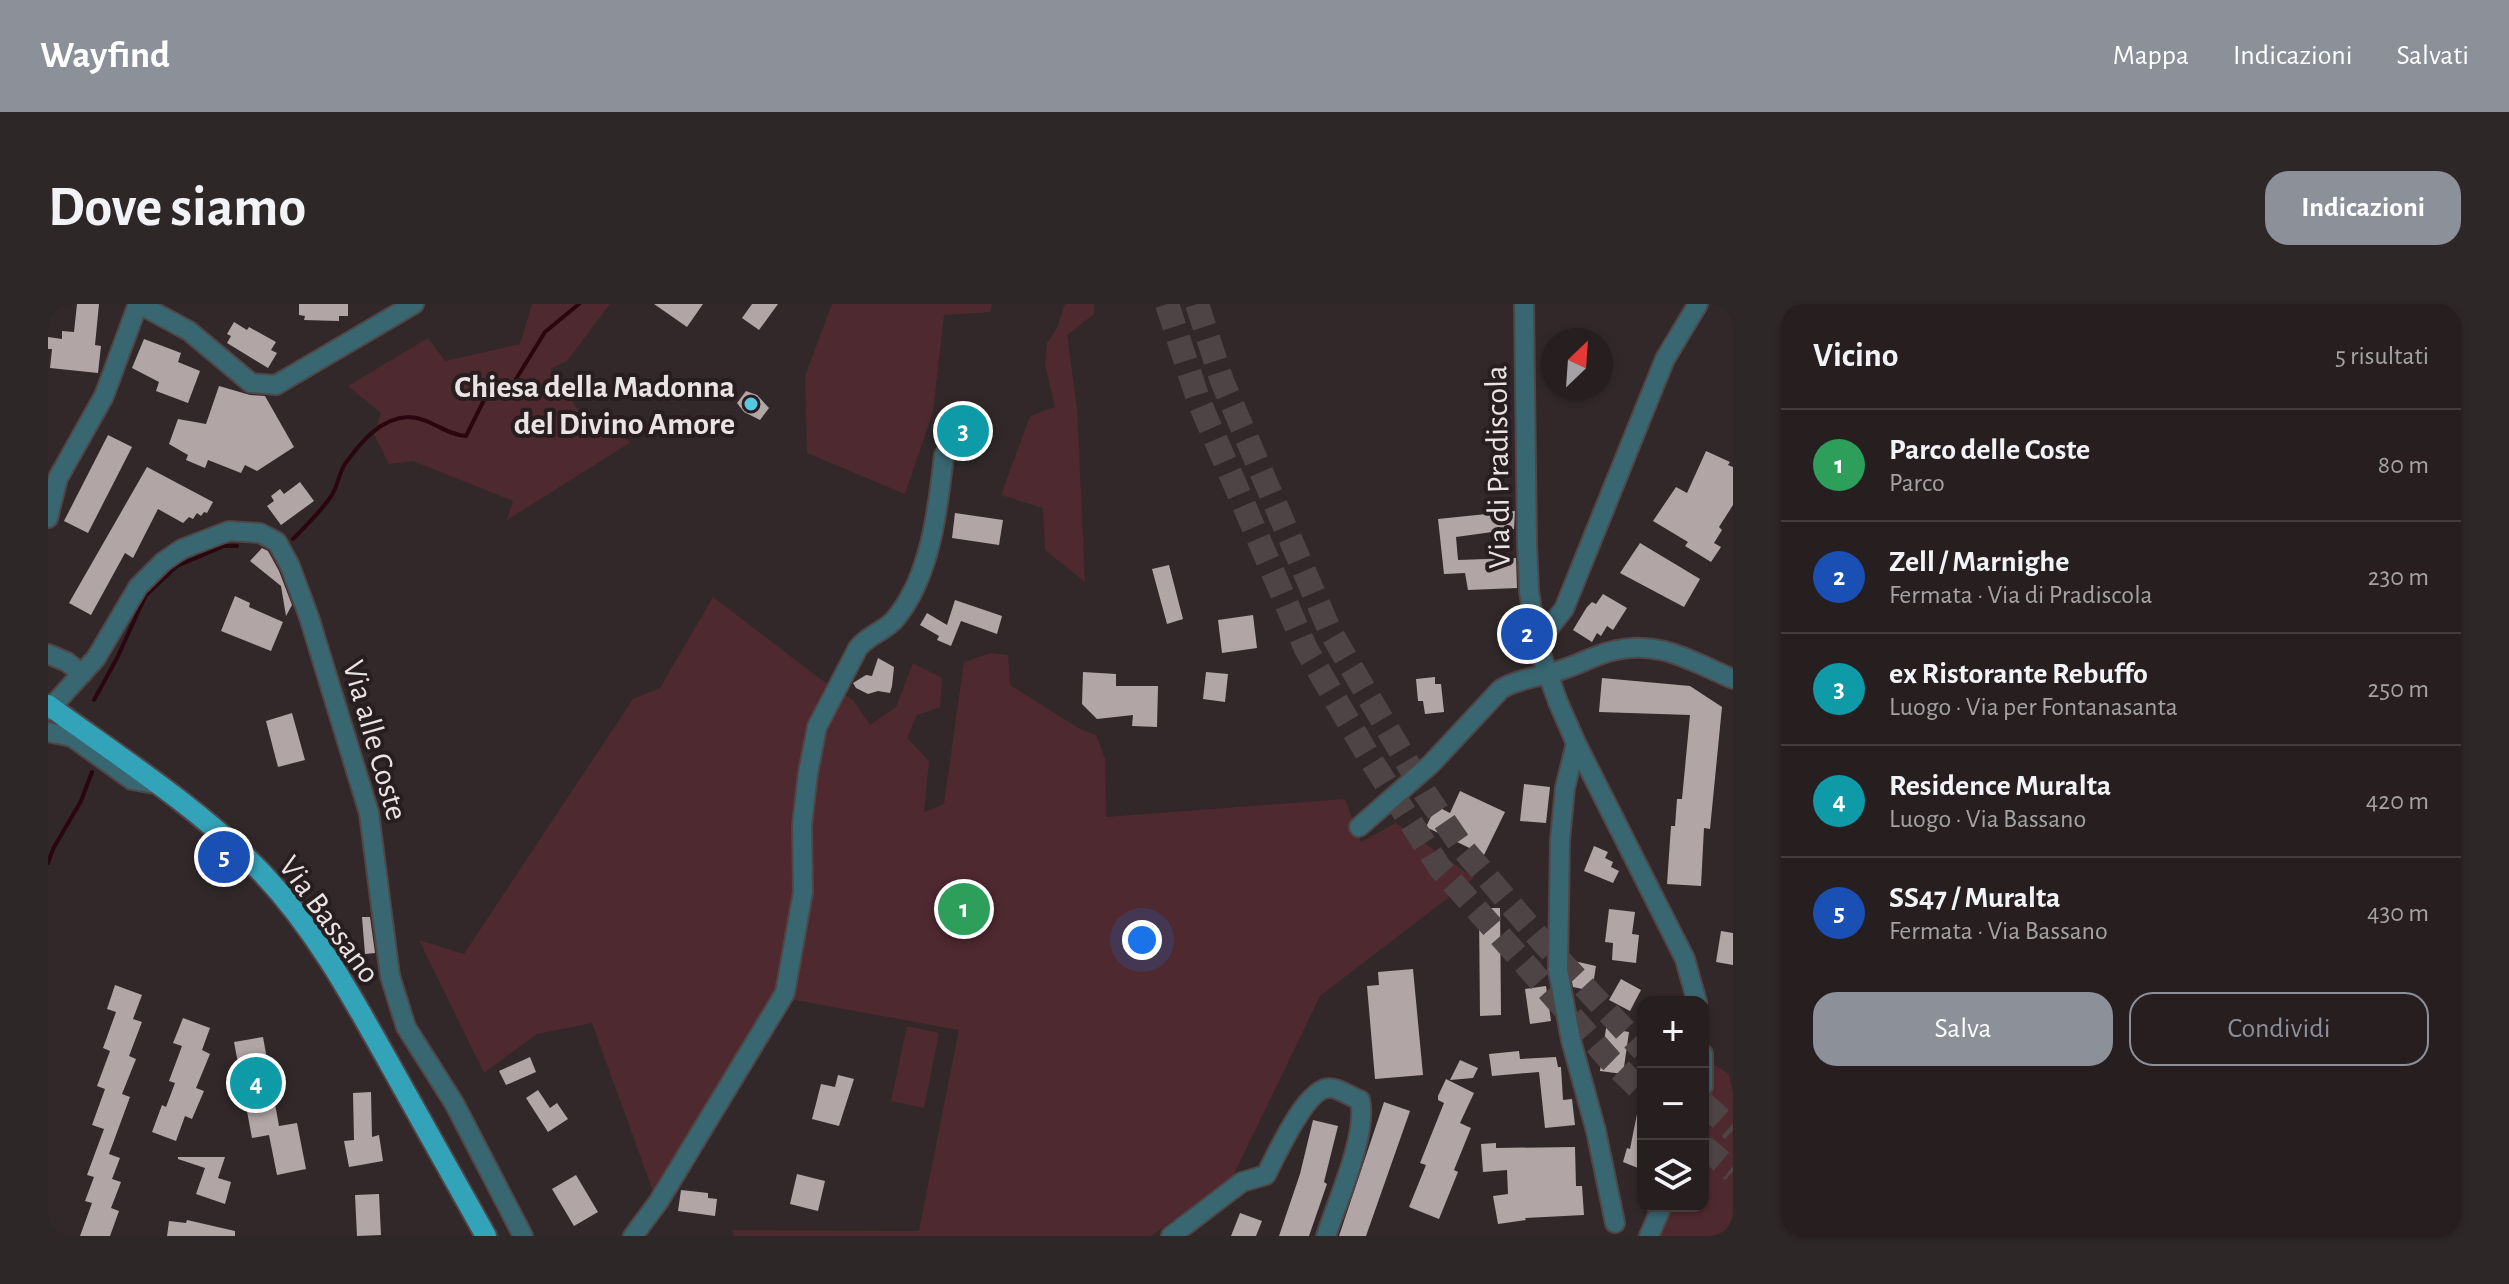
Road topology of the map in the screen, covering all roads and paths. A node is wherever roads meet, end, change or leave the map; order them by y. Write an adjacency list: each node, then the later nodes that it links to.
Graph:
1 (138, 304): 2 (street); 6 (street)
2 (414, 304)
3 (1524, 304): 7 (street, Via di Pradiscola)
4 (1698, 304): 7 (street)
5 (944, 455): 22 (street)
6 (48, 518)
7 (1537, 643): 10 (street, Via di Pradiscola)
8 (48, 654): 9 (street)
9 (82, 674): 12 (street, Via alle Coste); 21 (street, Via alle Coste)
10 (1547, 675): 11 (street); 14 (street, Via di Pradiscola); 16 (street)
11 (1733, 679)
12 (49, 708): 15 (main road, Via Bassano)
13 (48, 732): 15 (street)
14 (1576, 743): 17 (street, Via di Pradiscola); 19 (street)
15 (155, 784): 20 (main road, Via Bassano)
16 (1359, 827)
17 (1695, 996)
18 (1659, 1212): 25 (street)
19 (1615, 1223)
20 (486, 1236)
21 (523, 1236)
22 (633, 1236)
23 (1171, 1236): 24 (street)
24 (1326, 1236)
25 (1649, 1236)

